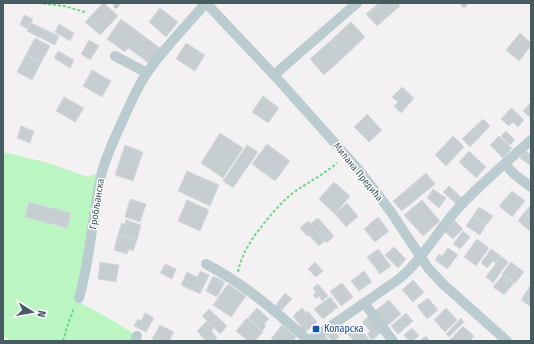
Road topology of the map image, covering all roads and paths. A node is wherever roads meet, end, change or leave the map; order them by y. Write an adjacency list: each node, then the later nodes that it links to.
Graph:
1 (38, 3): 4 (path)
2 (206, 3): 6 (street, Гробљанска); 7 (street, Милана Предића)
3 (356, 3): 7 (street)
4 (85, 12)
5 (115, 56): 6 (street)
6 (147, 72): 15 (street, Гробљанска)
7 (274, 75): 9 (street, Милана Предића)
8 (531, 140): 10 (street)
9 (346, 155): 12 (street, Милана Предића); 14 (path)
10 (505, 164): 11 (street); 12 (street)
11 (531, 187)
12 (420, 257): 16 (street); 20 (street, Милана Предића)
13 (206, 264): 14 (street)
14 (236, 282): 18 (street)
15 (79, 298): 17 (path)
16 (364, 302): 18 (street); 19 (street)
17 (63, 341)
18 (309, 341)
19 (393, 341)
20 (507, 341)

